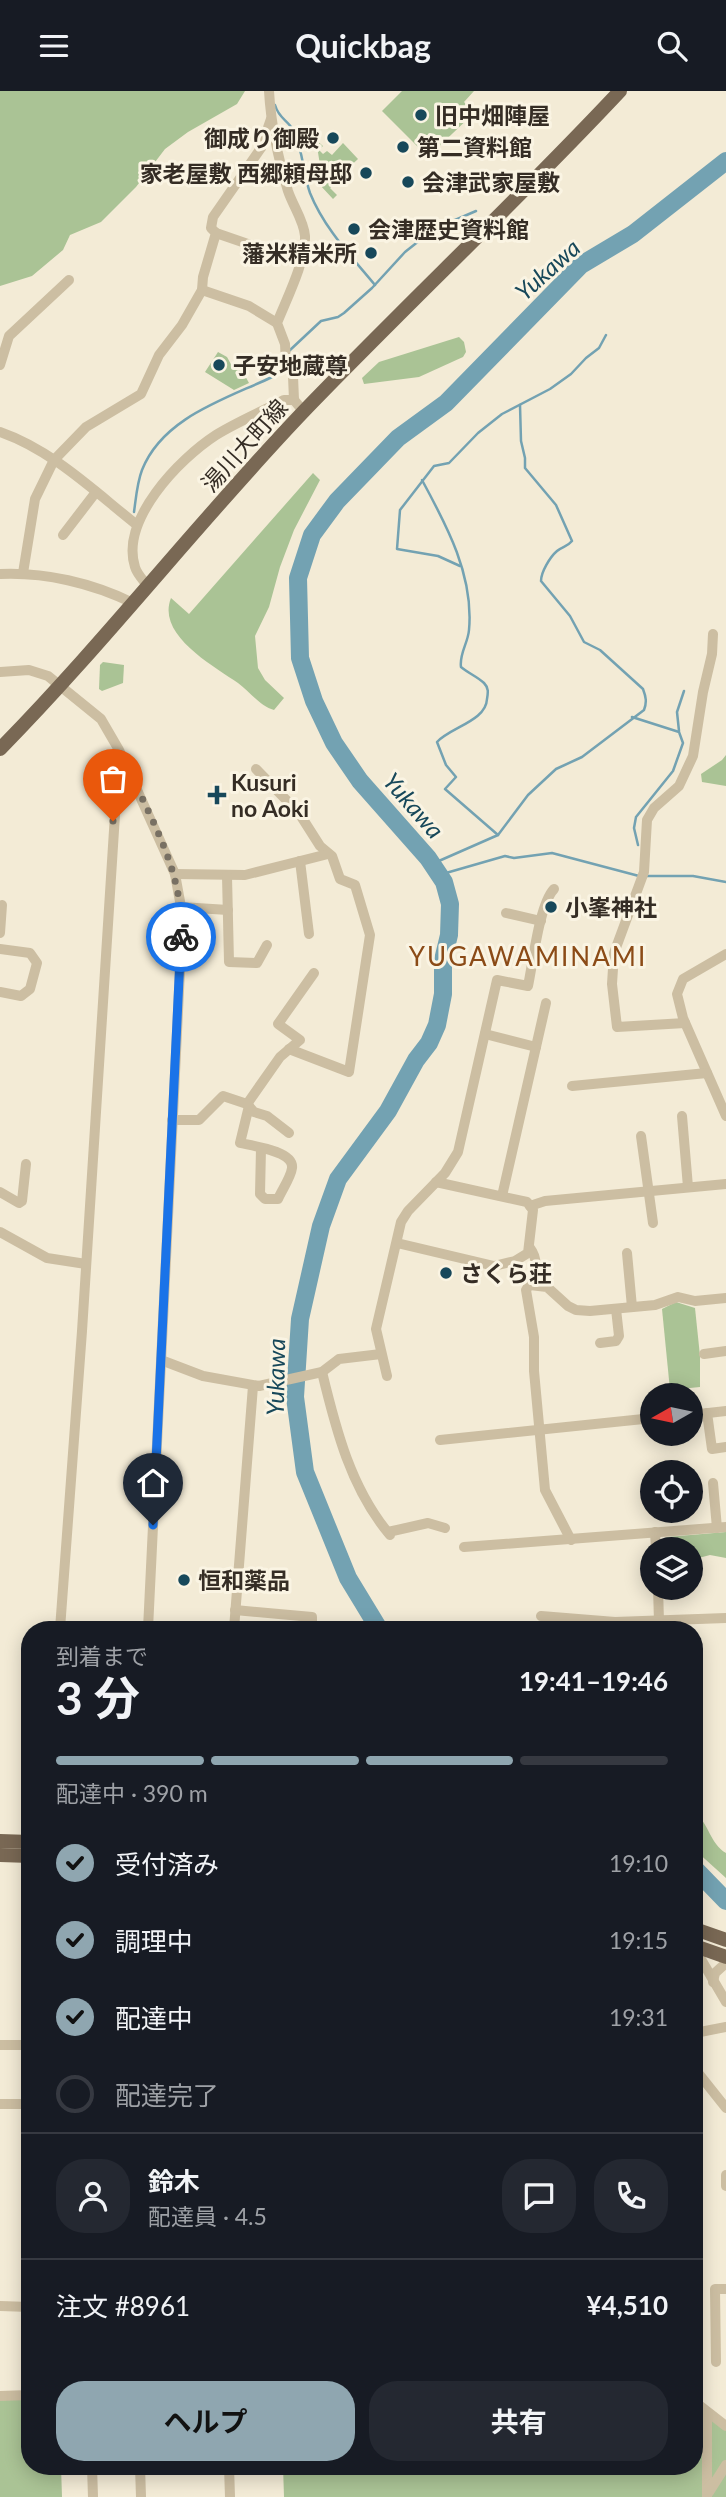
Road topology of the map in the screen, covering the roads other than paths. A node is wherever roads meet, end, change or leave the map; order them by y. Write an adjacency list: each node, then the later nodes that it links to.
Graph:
1 (269, 91): 3 (street)
2 (620, 91): 11 (main road, 湯川大町線)
3 (271, 119): 4 (street); 8 (street)
4 (216, 233): 5 (street); 7 (street)
5 (271, 251)
6 (69, 280): 9 (street)
7 (202, 289): 8 (street); 13 (street)
8 (277, 323): 10 (street)
9 (0, 365)
10 (294, 400): 11 (street); 15 (street)
11 (304, 412): 19 (main road, 湯川大町線)
12 (0, 432): 13 (street)
13 (54, 460): 14 (street); 17 (street)
14 (96, 492): 15 (street); 16 (street)
15 (137, 525): 19 (street)
16 (63, 535)
17 (23, 573): 18 (street); 20 (street)
18 (0, 574)
19 (147, 585): 20 (main road, 湯川大町線)
20 (133, 603): 23 (main road, 湯川大町線)
21 (713, 634): 45 (street)
22 (0, 672): 23 (street)
23 (62, 685): 24 (main road, 湯川大町線); 25 (street)
24 (0, 749)
25 (119, 750): 29 (street); 71 (street)
26 (256, 769): 27 (street)
27 (328, 854): 28 (street); 48 (street)
28 (300, 861): 30 (street); 38 (street)
29 (175, 874): 30 (street); 33 (street)
30 (227, 876): 34 (street)
31 (554, 889): 36 (street)
32 (2, 905): 37 (street)
33 (181, 907): 34 (street); 54 (street)
34 (228, 910): 39 (street)
35 (506, 913): 36 (street)
36 (541, 921): 46 (street)
37 (0, 933)
38 (309, 934)
39 (267, 945)
40 (0, 949): 43 (street)
41 (726, 954): 45 (street)
42 (314, 973): 48 (street)
43 (0, 992)
44 (546, 1003): 47 (street)
45 (685, 1023): 49 (street)
46 (485, 1034): 47 (street); 59 (street)
47 (536, 1047): 64 (street)
48 (289, 1049): 51 (street)
49 (707, 1073): 50 (street); 53 (street)
50 (572, 1086)
51 (248, 1105): 54 (street); 55 (street); 57 (street)
52 (682, 1116): 61 (street)
53 (726, 1117)
54 (172, 1120): 80 (street)
55 (289, 1133)
56 (641, 1136): 62 (street)
57 (261, 1148): 57 (street)
58 (26, 1164): 63 (street)
59 (436, 1182): 64 (street); 68 (street)
60 (726, 1184): 61 (street)
61 (688, 1187): 62 (street)
62 (648, 1191): 65 (street); 66 (street)
63 (0, 1192)
64 (502, 1196): 65 (street)
65 (530, 1206): 69 (street)
66 (653, 1223)
67 (0, 1232): 71 (street)
68 (397, 1243): 69 (street); 78 (street)
69 (530, 1248): 72 (street)
70 (627, 1253): 74 (street)
71 (86, 1264): 102 (street)
72 (530, 1285): 75 (street); 88 (street)
73 (726, 1298): 74 (street)
74 (632, 1307): 75 (street)
75 (616, 1309): 76 (street)
76 (600, 1343)
77 (726, 1352): 79 (street)
78 (381, 1354): 81 (street); 82 (street)
79 (704, 1354)
80 (161, 1360): 83 (street); 103 (street)
81 (322, 1372): 83 (street); 92 (street)
82 (387, 1376)
83 (256, 1386): 99 (street)
84 (726, 1411): 86 (street)
85 (704, 1413): 86 (street)
86 (707, 1413): 90 (street)
87 (640, 1419): 88 (street)
88 (540, 1428): 89 (street); 96 (street)
89 (440, 1440)
90 (726, 1447)
91 (713, 1483): 93 (street)
92 (445, 1528)
93 (722, 1528): 94 (street)
94 (655, 1532): 95 (street); 96 (street)
95 (655, 1537)
96 (571, 1540): 97 (street)
97 (464, 1547)
98 (658, 1600): 107 (street)
99 (235, 1610): 104 (street); 105 (street)
100 (541, 1616): 106 (street)
101 (726, 1618): 108 (street)
102 (61, 1621)
103 (148, 1621)
104 (234, 1621)
105 (312, 1621)
106 (592, 1621)
107 (659, 1621)
108 (676, 1621)
109 (0, 1841): 110 (main road)
110 (21, 1842)
111 (0, 1855): 112 (main road)
112 (21, 1856)
113 (703, 1932): 114 (main road)
114 (726, 1940)
115 (703, 1950): 116 (main road)
116 (720, 1955)
117 (703, 1963): 119 (street)
118 (726, 1963): 119 (street)
119 (713, 1982): 120 (street)
120 (726, 2002)
121 (726, 2027): 122 (street)
122 (703, 2031)
123 (0, 2045): 124 (street)
124 (21, 2045)
125 (703, 2079): 128 (street)
126 (0, 2104): 127 (street)
127 (21, 2104)
128 (726, 2108)
129 (726, 2175): 130 (street)
130 (726, 2186)
131 (726, 2289): 134 (street)
132 (0, 2306): 133 (street)
133 (21, 2307)
134 (716, 2362)
135 (21, 2395): 136 (street)
136 (0, 2396)
137 (703, 2409): 138 (street)
138 (707, 2413): 139 (street); 144 (street)
139 (726, 2426)
140 (726, 2465): 144 (street)
141 (93, 2475): 145 (street)
142 (140, 2475): 146 (street)
143 (229, 2475): 147 (street)
144 (707, 2496)
145 (93, 2497)
146 (141, 2497)
147 (230, 2497)

